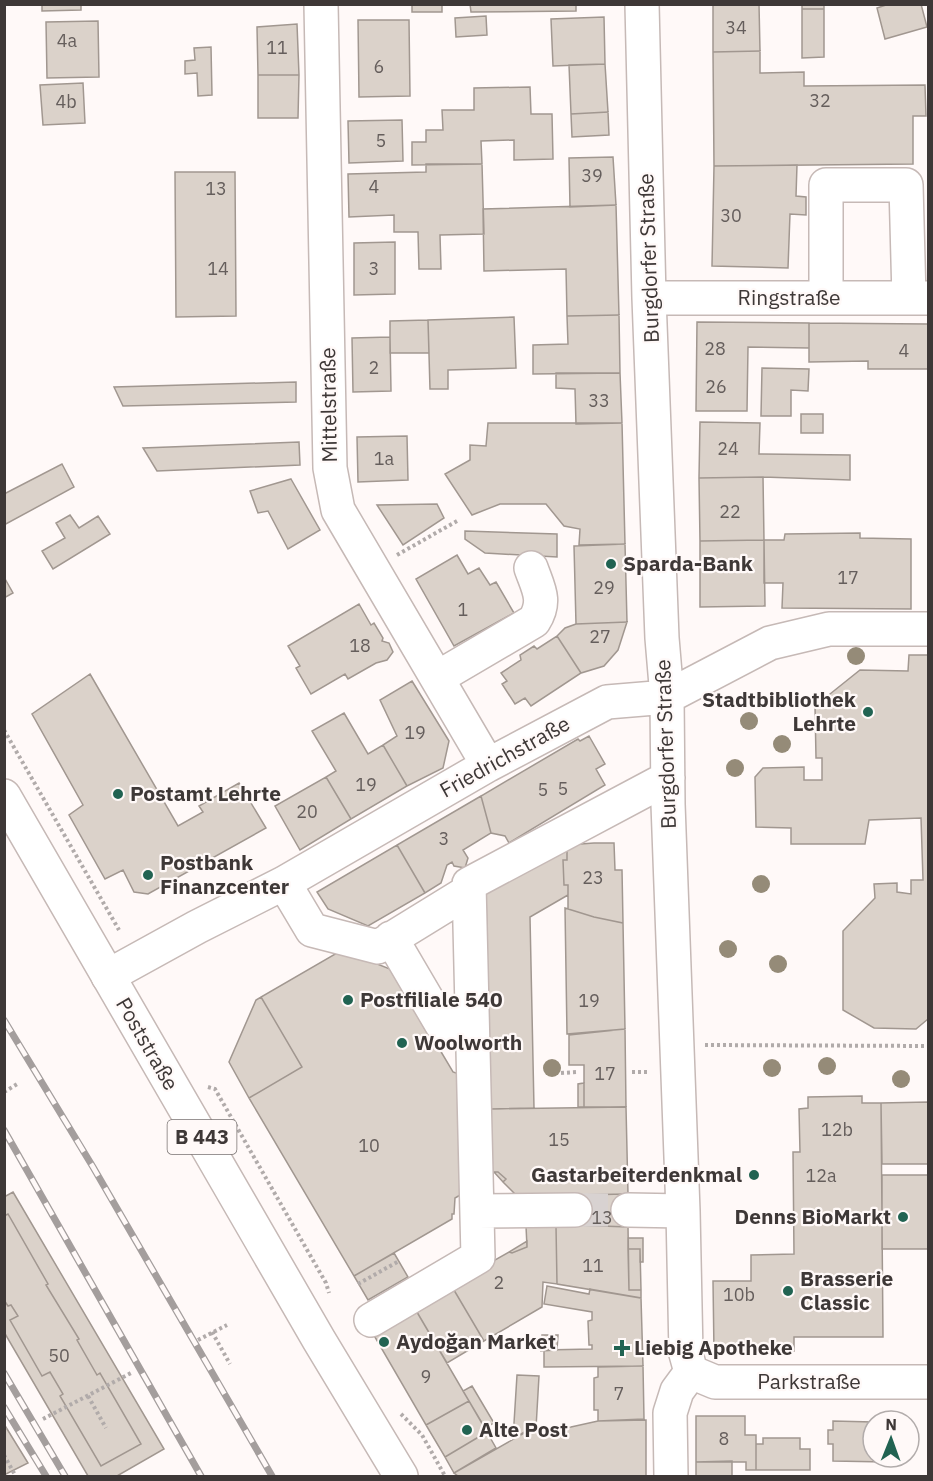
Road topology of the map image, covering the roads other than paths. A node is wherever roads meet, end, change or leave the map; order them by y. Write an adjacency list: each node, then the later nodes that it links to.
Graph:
1 (321, 4): 8 (street, Mittelstraße)
2 (642, 4): 3 (street, Burgdorfer Straße)
3 (649, 298): 4 (street, Ringstraße); 9 (street, Burgdorfer Straße)
4 (826, 298): 5 (street, Ringstraße); 5 (street)
5 (919, 298)
6 (531, 567): 8 (street)
7 (928, 629): 9 (street, Friedrichstraße)
8 (437, 678): 10 (street, Mittelstraße)
9 (667, 697): 10 (street, Friedrichstraße); 11 (street, Burgdorfer Straße)
10 (488, 765): 13 (street, Friedrichstraße)
11 (668, 778): 14 (street); 21 (street, Burgdorfer Straße)
12 (4, 796): 16 (street, Poststraße / B 443)
13 (284, 883): 15 (street); 16 (street, Friedrichstraße)
14 (469, 891): 15 (street); 17 (street)
15 (391, 938): 17 (street)
16 (108, 976): 25 (street, Poststraße / B 443)
17 (472, 1025): 20 (street)
18 (575, 1210): 20 (street)
19 (628, 1210): 21 (street)
20 (477, 1211): 22 (street)
21 (683, 1211): 23 (street, Burgdorfer Straße)
22 (371, 1320)
23 (691, 1372): 24 (street, Parkstraße); 26 (street)
24 (921, 1382)
25 (400, 1476)
26 (671, 1476)

